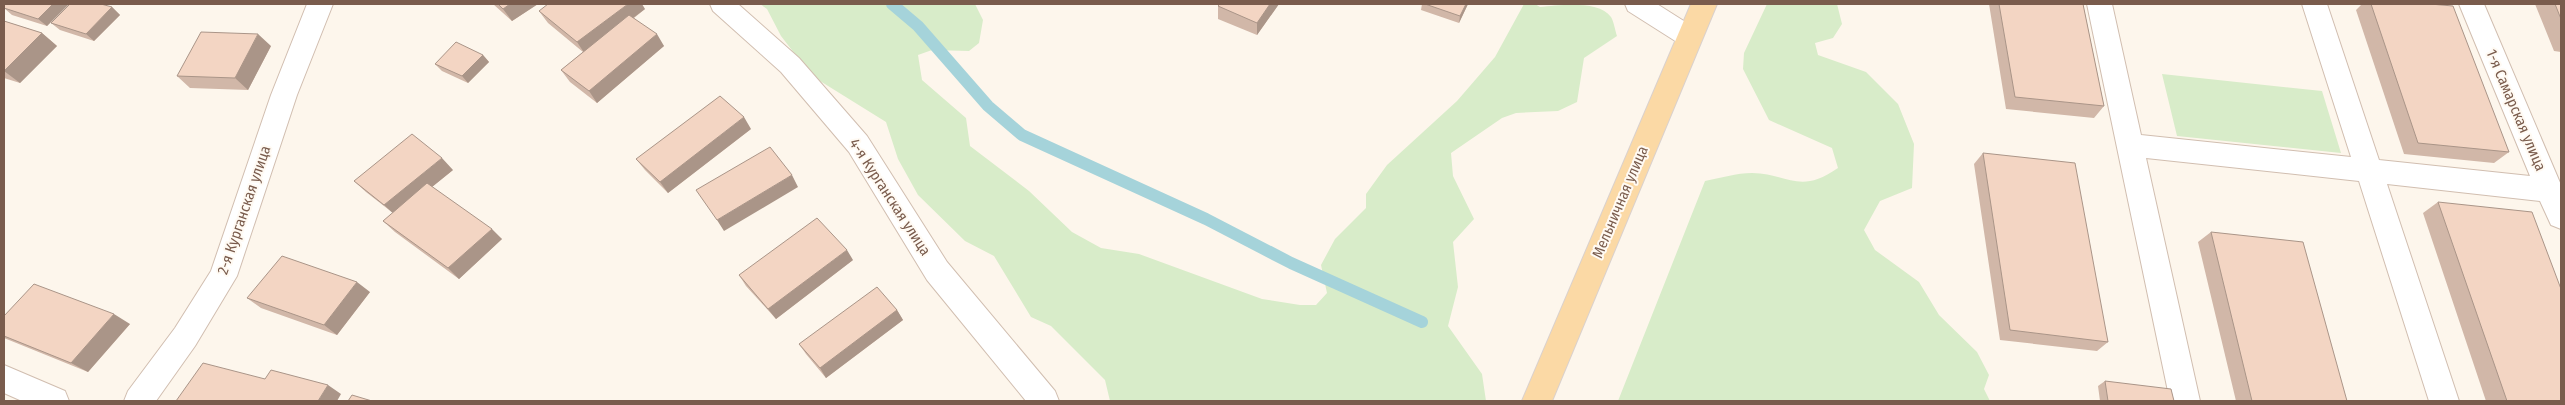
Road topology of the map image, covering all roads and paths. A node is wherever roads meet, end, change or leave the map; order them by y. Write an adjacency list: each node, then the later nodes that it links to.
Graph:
1 (320, 4): 15 (street, 2-я Курганская улица)
2 (722, 4): 16 (street, 4-я Курганская улица)
3 (1636, 4): 8 (street)
4 (1704, 4): 8 (main road, Мельничная улица)
5 (2099, 4): 9 (street)
6 (2315, 4): 10 (street)
7 (2472, 4): 11 (street, 1-я Самарская улица)
8 (1689, 37): 17 (main road, Мельничная улица)
9 (2130, 145): 10 (street); 18 (street)
10 (2370, 170): 11 (street); 19 (street)
11 (2550, 190): 12 (street, 1-я Самарская улица)
12 (2561, 217)
13 (4, 379): 14 (street)
14 (54, 401)
15 (139, 401)
16 (1044, 401)
17 (1537, 401)
18 (2185, 401)
19 (2444, 401)

